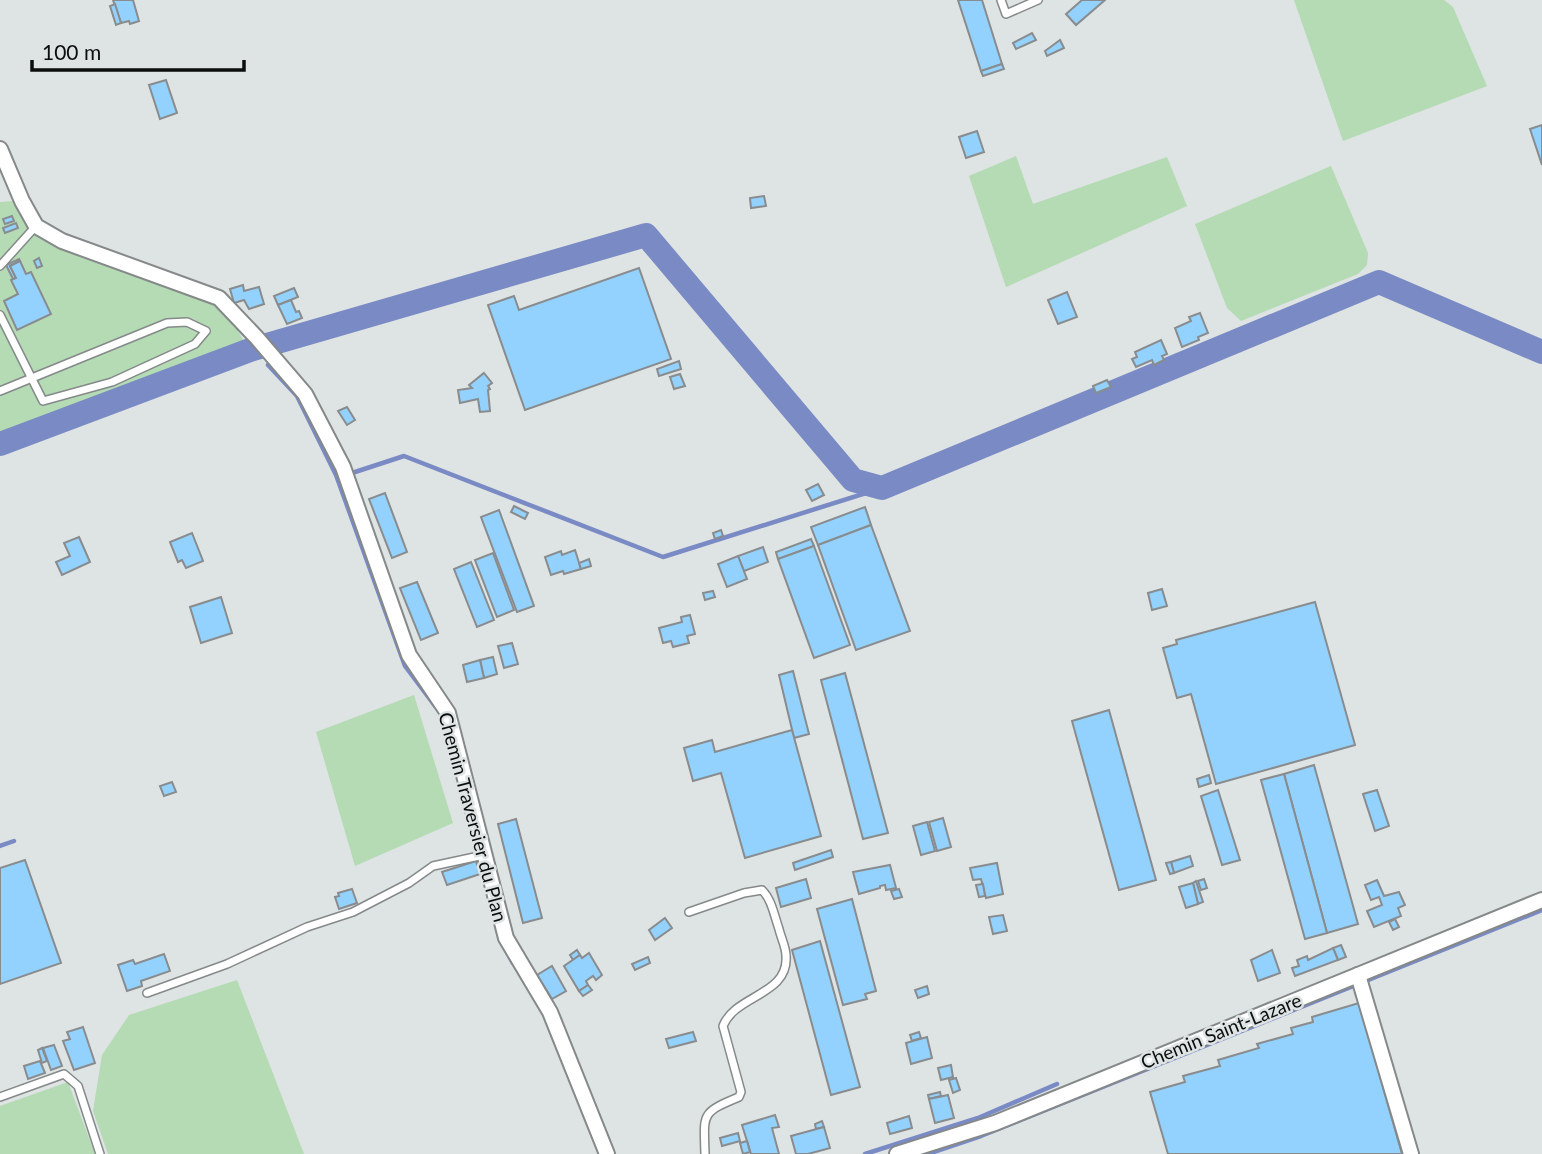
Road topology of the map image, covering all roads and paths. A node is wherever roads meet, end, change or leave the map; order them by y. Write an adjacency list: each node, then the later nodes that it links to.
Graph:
1 (1001, 0): 2 (lane)
2 (1038, 0)
3 (0, 149): 4 (street)
4 (36, 226): 5 (lane); 9 (street, Chemin Traversier du Plan)
5 (0, 266)
6 (0, 315): 7 (lane)
7 (31, 379): 7 (lane); 8 (lane)
8 (0, 391)
9 (485, 855): 13 (lane); 16 (street, Chemin Traversier du Plan)
10 (1542, 900): 12 (street, Chemin Saint-Lazare)
11 (689, 912): 17 (lane)
12 (1360, 981): 18 (street, Chemin Saint-Lazare); 19 (street)
13 (147, 993)
14 (0, 1097): 15 (lane)
15 (100, 1154)
16 (607, 1154)
17 (705, 1154)
18 (897, 1154)
19 (1410, 1154)

